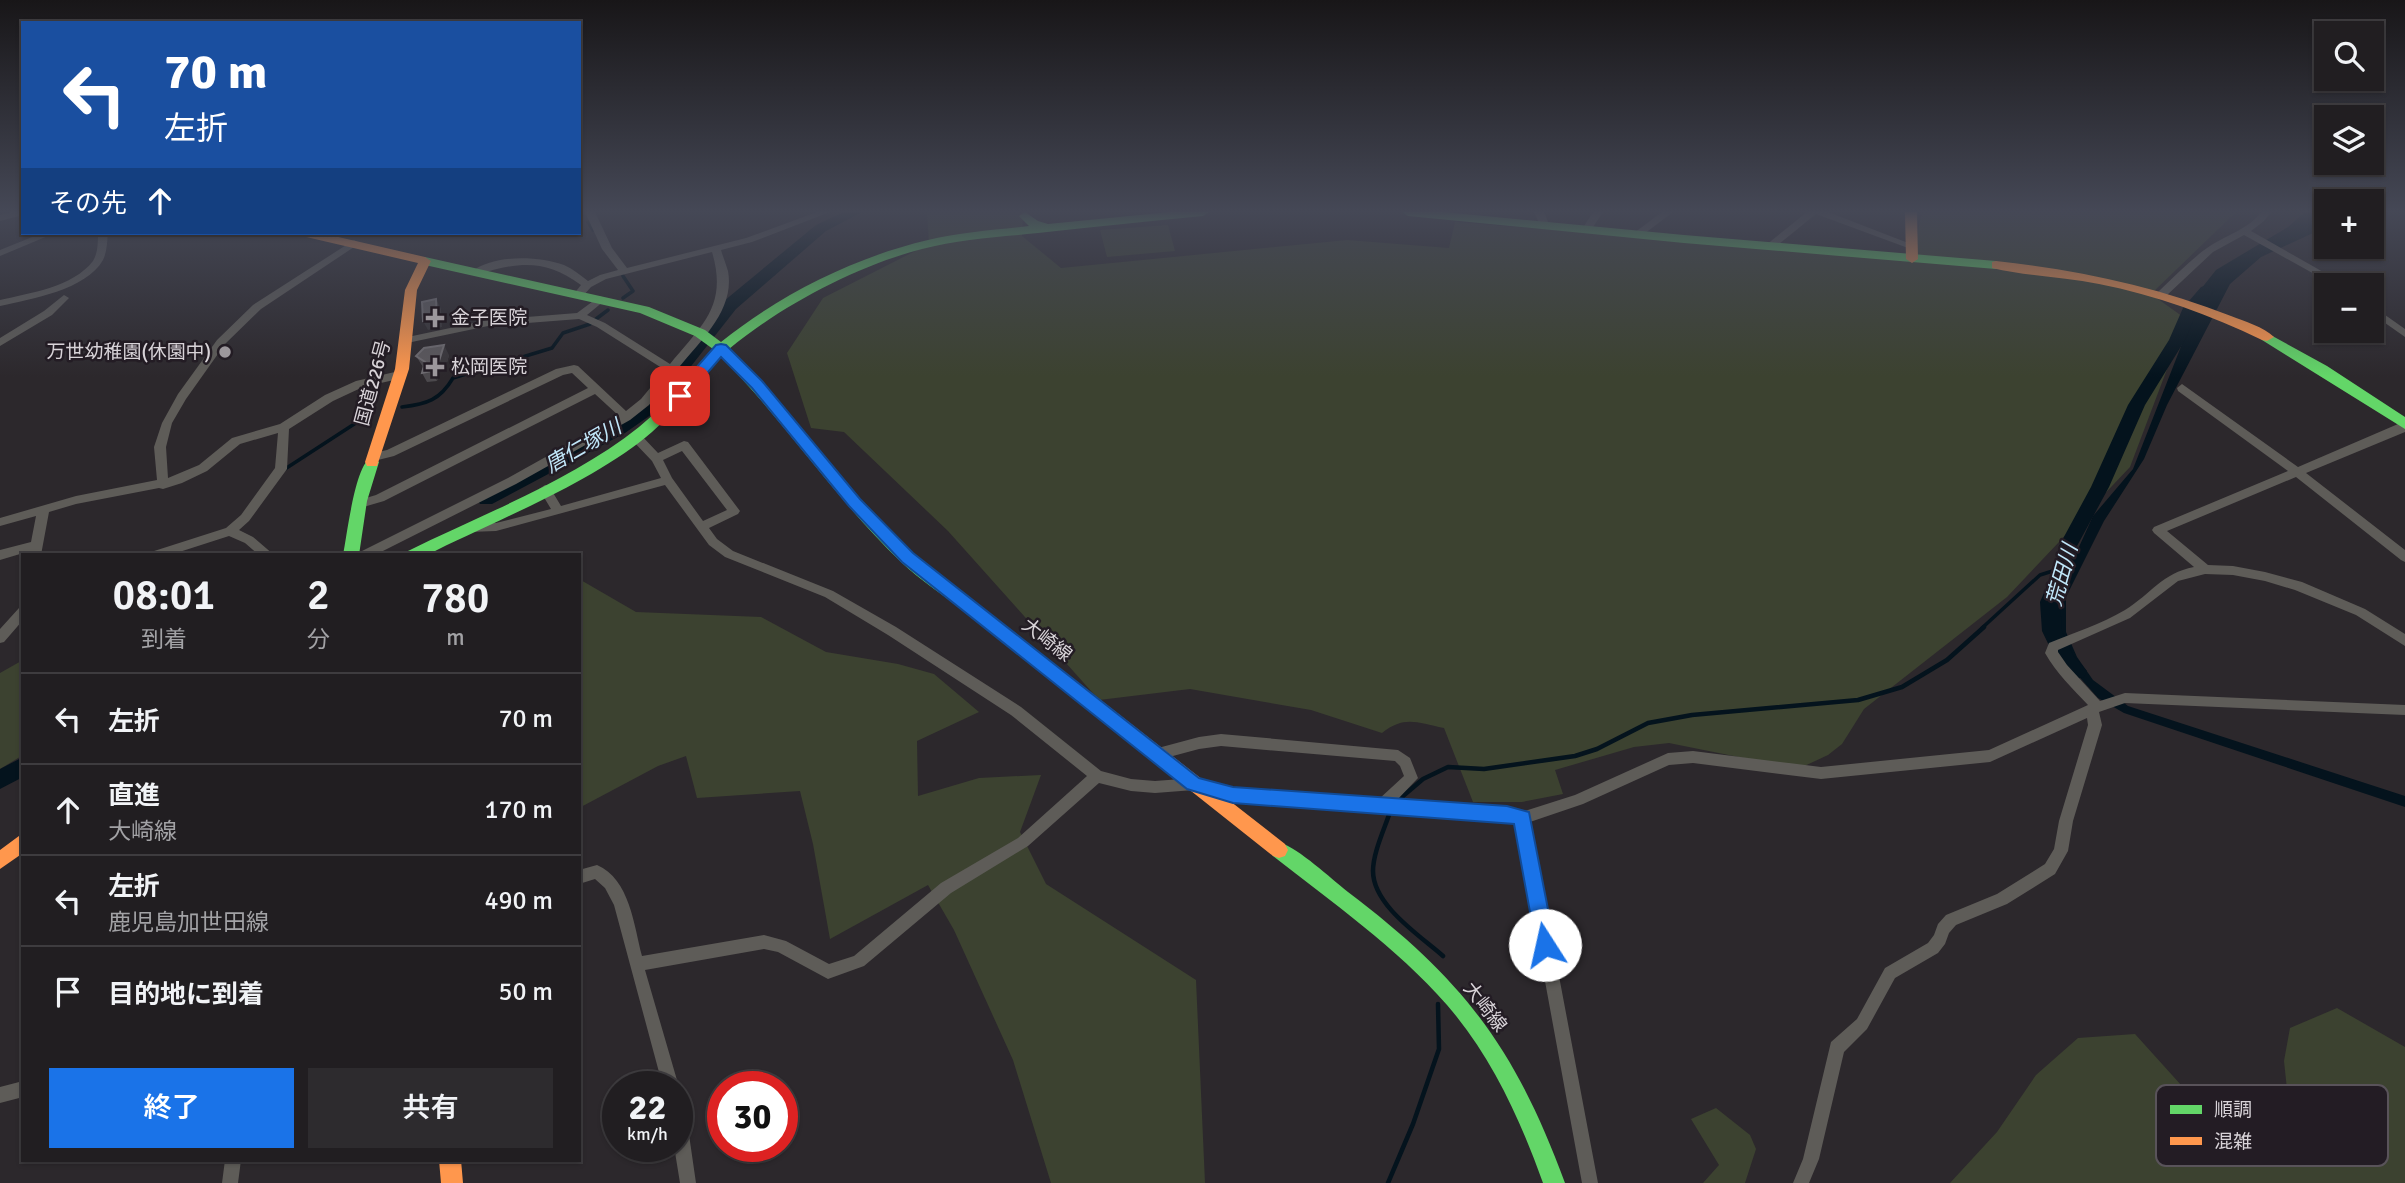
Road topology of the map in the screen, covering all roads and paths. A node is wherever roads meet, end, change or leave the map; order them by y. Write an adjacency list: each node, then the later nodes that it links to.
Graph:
1 (91, 267): 19 (street)
2 (317, 267): 39 (street)
3 (421, 267): 24 (main road, 国道226号)
4 (454, 267): 14 (main road, 大崎線)
5 (486, 267): 14 (street)
6 (559, 267): 15 (street)
7 (621, 267): 13 (street)
8 (640, 267): 13 (street)
9 (722, 267): 23 (street)
10 (863, 267): 23 (main road)
11 (2021, 267): 16 (main road)
12 (2195, 267): 16 (street)
13 (624, 271): 15 (street)
14 (477, 272): 15 (main road, 大崎線)
15 (583, 290): 18 (main road, 大崎線)
16 (2169, 296): 32 (main road)
17 (64, 298): 25 (street)
18 (600, 299): 20 (street); 23 (main road, 大崎線)
19 (0, 303)
20 (580, 316): 24 (street); 26 (street)
21 (2384, 318): 22 (street)
22 (2405, 334)
23 (708, 339): 26 (street); 27 (main road); 62 (main road, 大崎線)
24 (407, 340): 28 (main road, 国道226号)
25 (0, 343)
26 (674, 368): 27 (street); 31 (street)
27 (694, 372): 34 (main road)
28 (399, 375): 33 (street); 35 (main road, 国道226号)
29 (2182, 388): 37 (street)
30 (596, 389): 31 (street); 35 (street); 41 (street)
31 (626, 417): 52 (street)
32 (2405, 424): 37 (street)
33 (284, 426): 39 (street); 47 (street)
34 (636, 437): 36 (street); 40 (main road)
35 (374, 457): 41 (main road, 国道226号)
36 (656, 458): 38 (street); 45 (street)
37 (2297, 472): 55 (street); 56 (street)
38 (668, 480): 43 (street); 45 (street)
39 (163, 485): 42 (street)
40 (545, 489): 43 (street); 46 (main road)
41 (360, 504): 51 (main road, 国道226号)
42 (43, 511): 44 (street); 48 (street)
43 (558, 511): 46 (street)
44 (0, 522)
45 (701, 527): 63 (street)
46 (466, 528): 53 (main road)
47 (230, 531): 49 (street); 50 (street)
48 (35, 550): 54 (street)
49 (161, 553)
50 (265, 553)
51 (351, 553)
52 (368, 553)
53 (417, 553)
54 (0, 555)
55 (2405, 557)
56 (2205, 569): 59 (street); 60 (street)
57 (21, 613): 58 (street)
58 (0, 638)
59 (2405, 641)
60 (2097, 708): 61 (street); 66 (street); 82 (street)
61 (2405, 710)
62 (1158, 754): 64 (main road, 大崎線); 65 (street)
63 (1097, 776): 64 (street); 70 (street)
64 (1194, 784): 65 (street); 80 (main road, 大崎線)
65 (1382, 805): 66 (street)
66 (1522, 818): 81 (street)
67 (21, 843): 68 (main road)
68 (0, 861)
69 (581, 876): 70 (street)
70 (635, 964): 71 (street)
71 (666, 1071)
72 (21, 1090): 73 (street)
73 (0, 1095)
74 (233, 1162): 77 (street)
75 (450, 1162): 78 (main road)
76 (685, 1162): 79 (street)
77 (230, 1183)
78 (452, 1183)
79 (688, 1183)
80 (1554, 1183)
81 (1590, 1183)
82 (1801, 1183)

